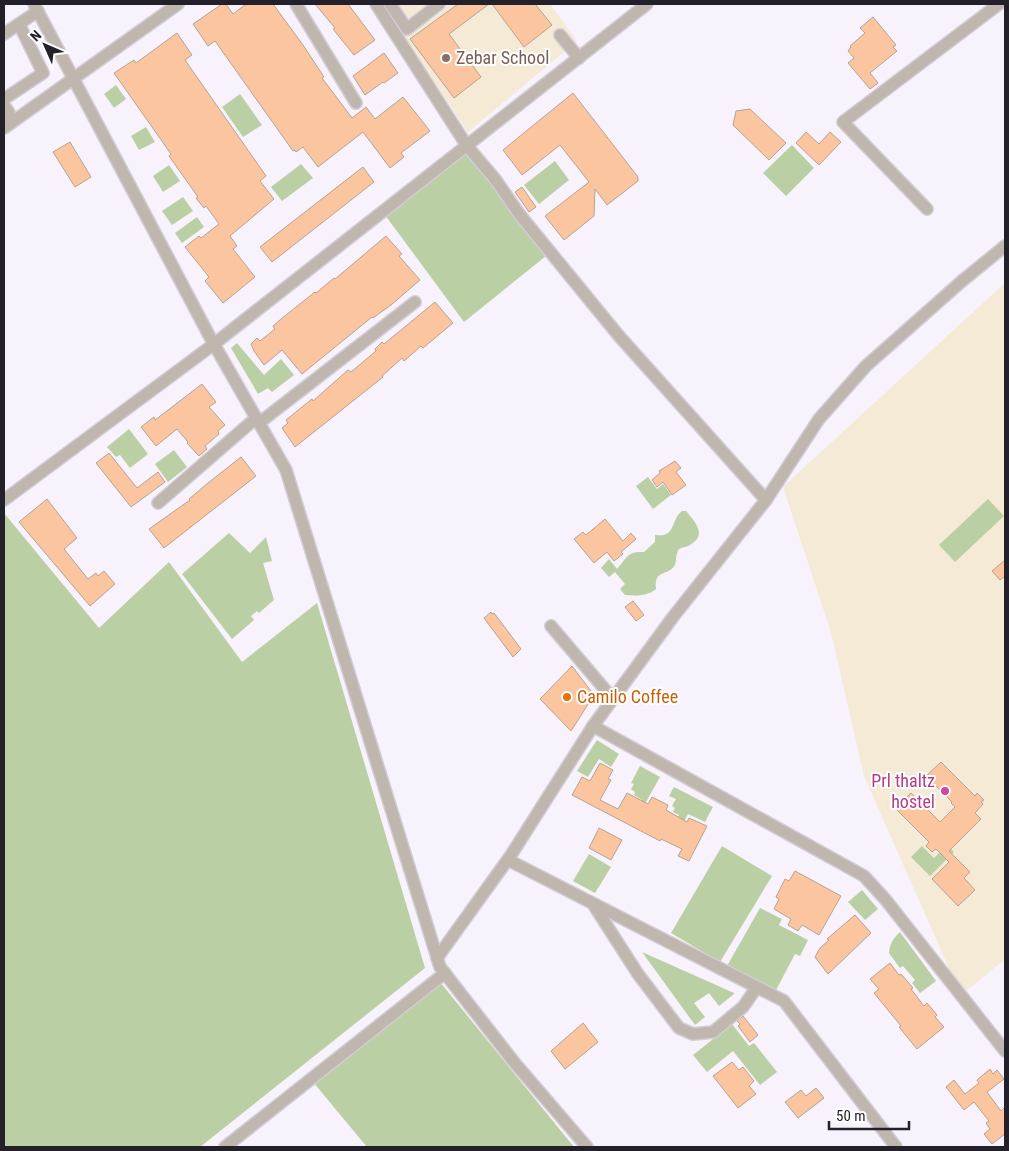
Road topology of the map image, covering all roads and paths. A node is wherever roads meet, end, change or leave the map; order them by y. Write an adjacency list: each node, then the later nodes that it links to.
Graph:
1 (178, 4): 13 (street)
2 (296, 4): 15 (street)
3 (376, 4): 19 (street)
4 (390, 4): 5 (street)
5 (439, 4)
6 (647, 4): 12 (street)
7 (999, 4): 20 (street)
8 (36, 8): 9 (street); 13 (street)
9 (19, 24): 10 (street); 14 (street)
10 (4, 34)
11 (560, 35): 12 (street)
12 (578, 58): 19 (street)
13 (74, 79): 18 (street); 23 (street)
14 (4, 99)
15 (356, 103)
16 (4, 105): 17 (street)
17 (4, 118)
18 (4, 128)
19 (467, 146): 23 (street); 26 (street)
20 (927, 209)
21 (1005, 246): 26 (street)
22 (414, 302): 24 (street)
23 (214, 344): 24 (street); 25 (street)
24 (258, 421): 27 (street); 33 (street)
25 (4, 500)
26 (766, 500): 29 (street)
27 (158, 503)
28 (551, 626): 29 (street)
29 (613, 699): 30 (street)
30 (593, 726): 31 (street); 36 (street)
31 (508, 860): 32 (street); 33 (street)
32 (592, 903): 35 (street); 35 (street)
33 (437, 958): 34 (street)
34 (445, 973): 37 (street); 38 (street)
35 (758, 987): 39 (street)
36 (1005, 1051)
37 (225, 1147)
38 (587, 1147)
39 (896, 1147)

